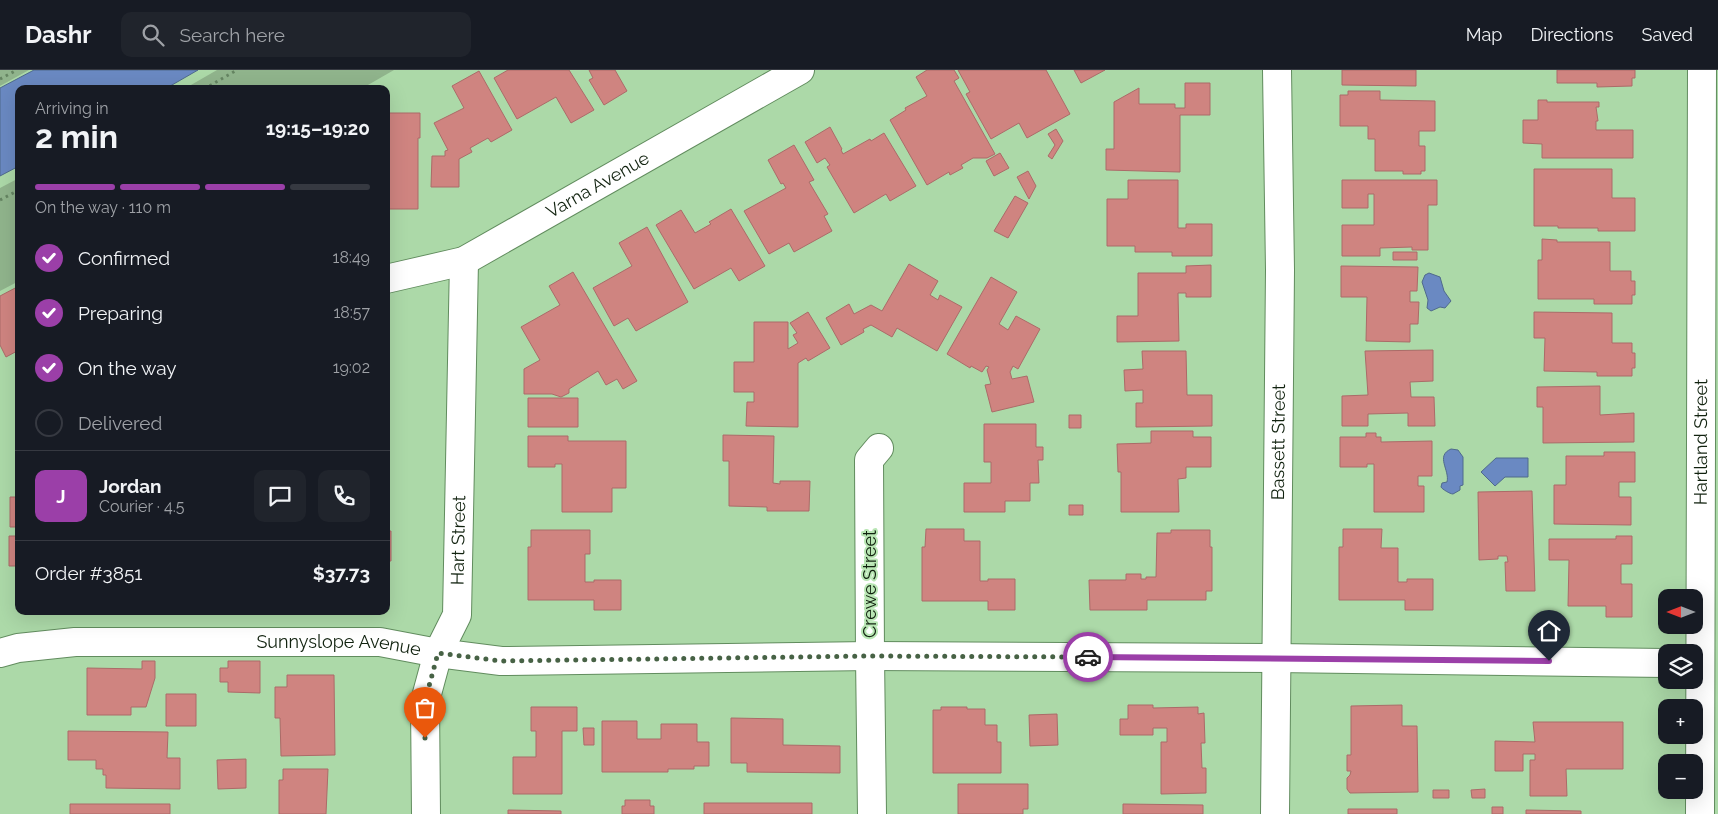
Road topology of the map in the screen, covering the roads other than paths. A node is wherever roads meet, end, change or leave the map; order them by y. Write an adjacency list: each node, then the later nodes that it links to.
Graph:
1 (800, 70): 4 (street, Varna Avenue)
2 (1277, 70): 11 (street, Bassett Street)
3 (1702, 70): 7 (street, Hartland Street)
4 (464, 261): 5 (street, Varna Avenue); 9 (street, Hart Street)
5 (390, 278)
6 (879, 448): 10 (street, Crewe Street)
7 (1697, 644)
8 (0, 653): 9 (street, Sunnyslope Avenue)
9 (438, 653): 10 (street, Sunnyslope Avenue); 14 (street, Hart Street)
10 (870, 656): 11 (street, Sunnyslope Avenue); 15 (street, Crewe Street)
11 (1275, 658): 12 (street, Sunnyslope Avenue); 16 (street, Bassett Street)
12 (1658, 663)
13 (1698, 689): 17 (street, Hartland Street)
14 (426, 814)
15 (872, 814)
16 (1275, 814)
17 (1700, 814)

